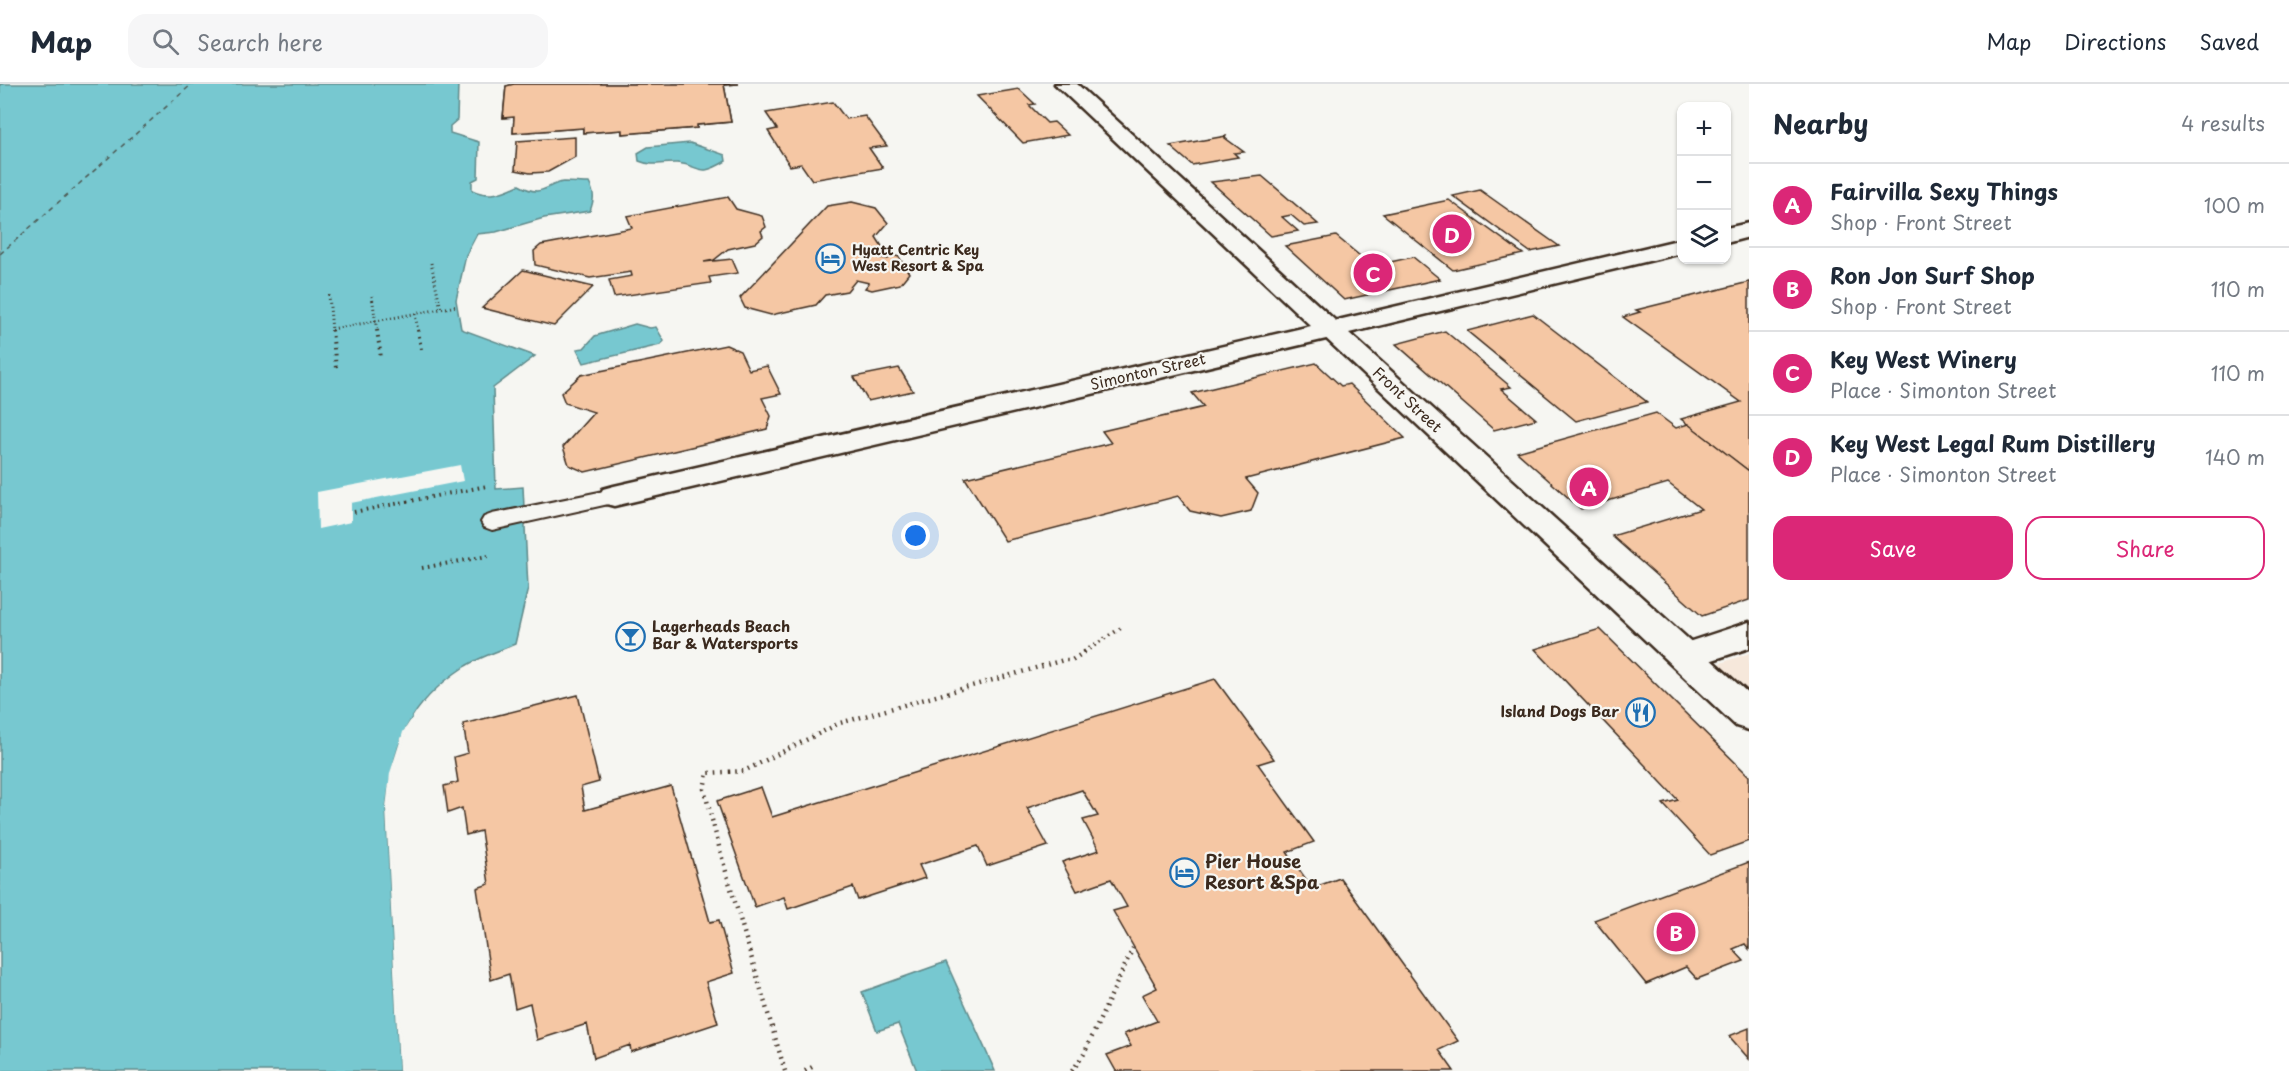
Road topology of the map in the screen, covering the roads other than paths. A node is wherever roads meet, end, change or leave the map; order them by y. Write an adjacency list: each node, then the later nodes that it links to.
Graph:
1 (1065, 84): 5 (street, Front Street)
2 (1749, 230): 3 (street)
3 (1731, 235)
4 (1677, 247): 5 (street, Simonton Street)
5 (1330, 330): 6 (street, Simonton Street); 9 (street, Front Street)
6 (614, 496): 7 (lane)
7 (492, 522)
8 (1749, 635): 9 (street)
9 (1685, 656): 10 (street, Front Street)
10 (1749, 716)

